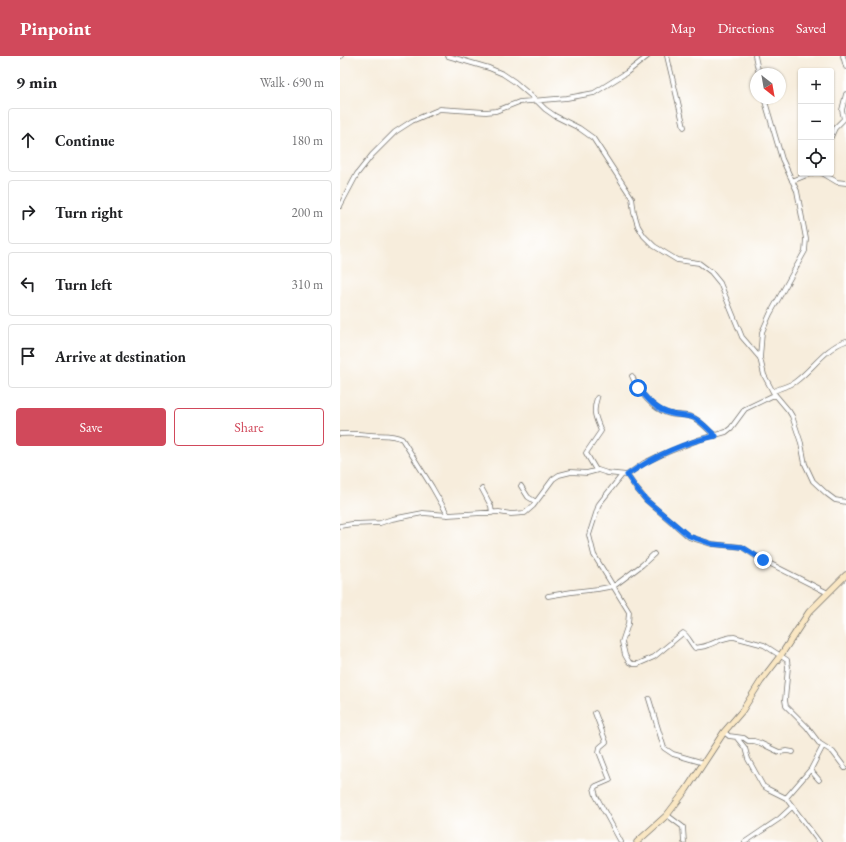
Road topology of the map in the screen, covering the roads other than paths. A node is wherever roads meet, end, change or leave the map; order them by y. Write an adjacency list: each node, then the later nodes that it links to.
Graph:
1 (448, 56): 9 (street)
2 (648, 56): 9 (street)
3 (667, 56): 11 (street)
4 (755, 56): 7 (street)
5 (843, 56): 6 (street)
6 (846, 67)
7 (758, 68)
8 (846, 94): 12 (street)
9 (537, 101): 17 (street); 19 (street)
10 (766, 104): 15 (street)
11 (684, 127)
12 (834, 130)
13 (804, 176): 15 (street)
14 (827, 176): 16 (street)
15 (792, 181): 19 (street)
16 (846, 183)
17 (340, 206)
18 (846, 341): 21 (street)
19 (760, 358): 21 (street)
20 (632, 376): 24 (street)
21 (774, 394): 24 (street); 30 (street)
22 (596, 398): 25 (street)
23 (340, 434): 32 (street)
24 (716, 436): 26 (street)
25 (596, 470): 26 (street); 29 (street)
26 (624, 475): 36 (street); 37 (street)
27 (521, 486): 29 (street)
28 (482, 489): 31 (street)
29 (536, 502): 31 (street)
30 (846, 502)
31 (492, 513): 32 (street)
32 (448, 515): 33 (street)
33 (340, 526)
34 (654, 554): 36 (street)
35 (846, 575): 37 (main road)
36 (614, 586): 38 (street); 39 (street)
37 (828, 593): 39 (main road)
38 (548, 596)
39 (780, 656): 42 (main road); 44 (street)
40 (649, 699): 46 (street)
41 (595, 713): 54 (street)
42 (724, 732): 43 (street); 46 (main road)
43 (737, 738): 45 (street); 50 (street)
44 (823, 746): 47 (street); 48 (street)
45 (792, 752)
46 (704, 763): 52 (main road)
47 (845, 768)
48 (811, 769): 49 (street); 50 (street)
49 (819, 780)
50 (786, 798): 51 (street)
51 (792, 807): 56 (street); 57 (street)
52 (667, 815): 53 (street); 55 (main road)
53 (683, 841)
54 (621, 842)
55 (637, 842)
56 (745, 842)
57 (819, 842)

